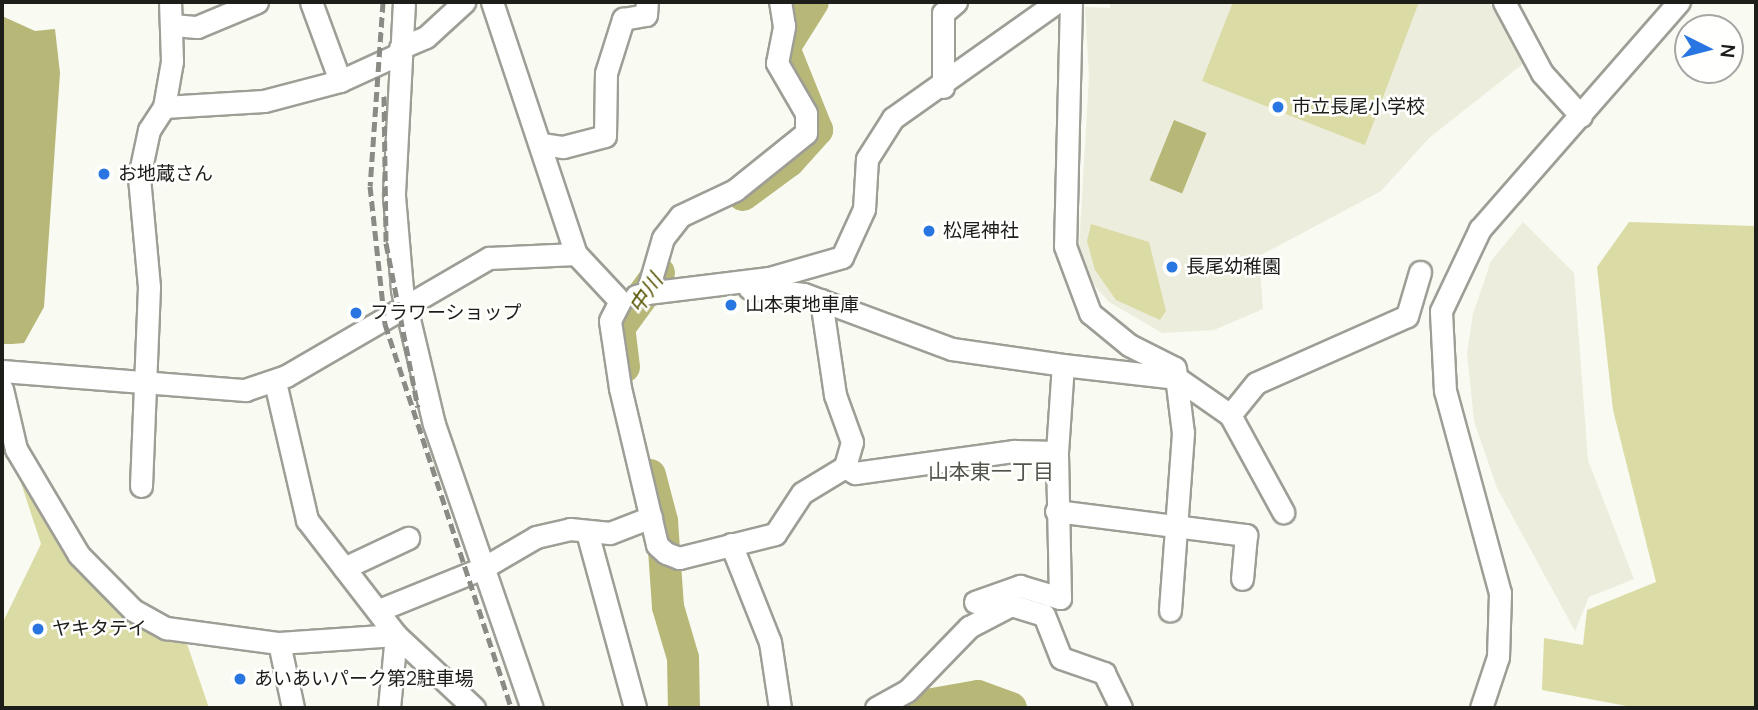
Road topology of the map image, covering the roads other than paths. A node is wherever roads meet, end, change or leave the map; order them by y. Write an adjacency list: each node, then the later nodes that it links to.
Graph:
1 (170, 2): 14 (street)
2 (257, 2): 14 (street)
3 (311, 2): 16 (street)
4 (404, 2): 15 (street)
5 (464, 2): 15 (street)
6 (492, 2): 20 (street)
7 (647, 2): 20 (street)
8 (780, 2): 24 (street)
9 (956, 2): 17 (street)
10 (1057, 2): 17 (street)
11 (1071, 2): 30 (street)
12 (1504, 2): 19 (street)
13 (1679, 2): 19 (street)
14 (173, 26): 18 (street)
15 (400, 51): 16 (street); 27 (street)
16 (340, 81): 18 (street)
17 (943, 88): 23 (street)
18 (164, 107): 31 (street)
19 (1581, 116): 61 (street)
20 (543, 144): 21 (street)
21 (576, 254): 26 (street); 27 (street)
22 (1420, 272): 34 (street)
23 (719, 285): 24 (street); 25 (street)
24 (647, 293): 26 (street)
25 (821, 300): 28 (street); 36 (street)
26 (620, 301): 40 (street)
27 (407, 306): 32 (street); 46 (street)
28 (1063, 365): 30 (street); 35 (street)
29 (2, 371): 31 (street)
30 (1177, 378): 34 (street); 41 (street)
31 (148, 379): 32 (street); 37 (street)
32 (275, 382): 45 (street)
33 (2, 389): 52 (street)
34 (1230, 415): 39 (street)
35 (1056, 452): 36 (street); 38 (street)
36 (845, 467): 44 (street)
37 (141, 486)
38 (1056, 512): 41 (street); 48 (street)
39 (1283, 512)
40 (651, 517): 42 (street); 44 (street)
41 (1177, 527): 47 (street); 50 (street)
42 (587, 532): 46 (street); 58 (street)
43 (408, 538): 45 (street)
44 (732, 544): 53 (street)
45 (344, 568): 49 (street)
46 (483, 568): 49 (street); 57 (street)
47 (1242, 579)
48 (975, 603)
49 (379, 610): 51 (street)
50 (1170, 611)
51 (396, 635): 52 (street); 55 (street); 56 (street)
52 (279, 643): 54 (street)
53 (784, 706)
54 (293, 708)
55 (389, 708)
56 (474, 708)
57 (532, 708)
58 (635, 708)
59 (876, 708): 60 (street)
60 (1121, 708)
61 (1481, 708)

